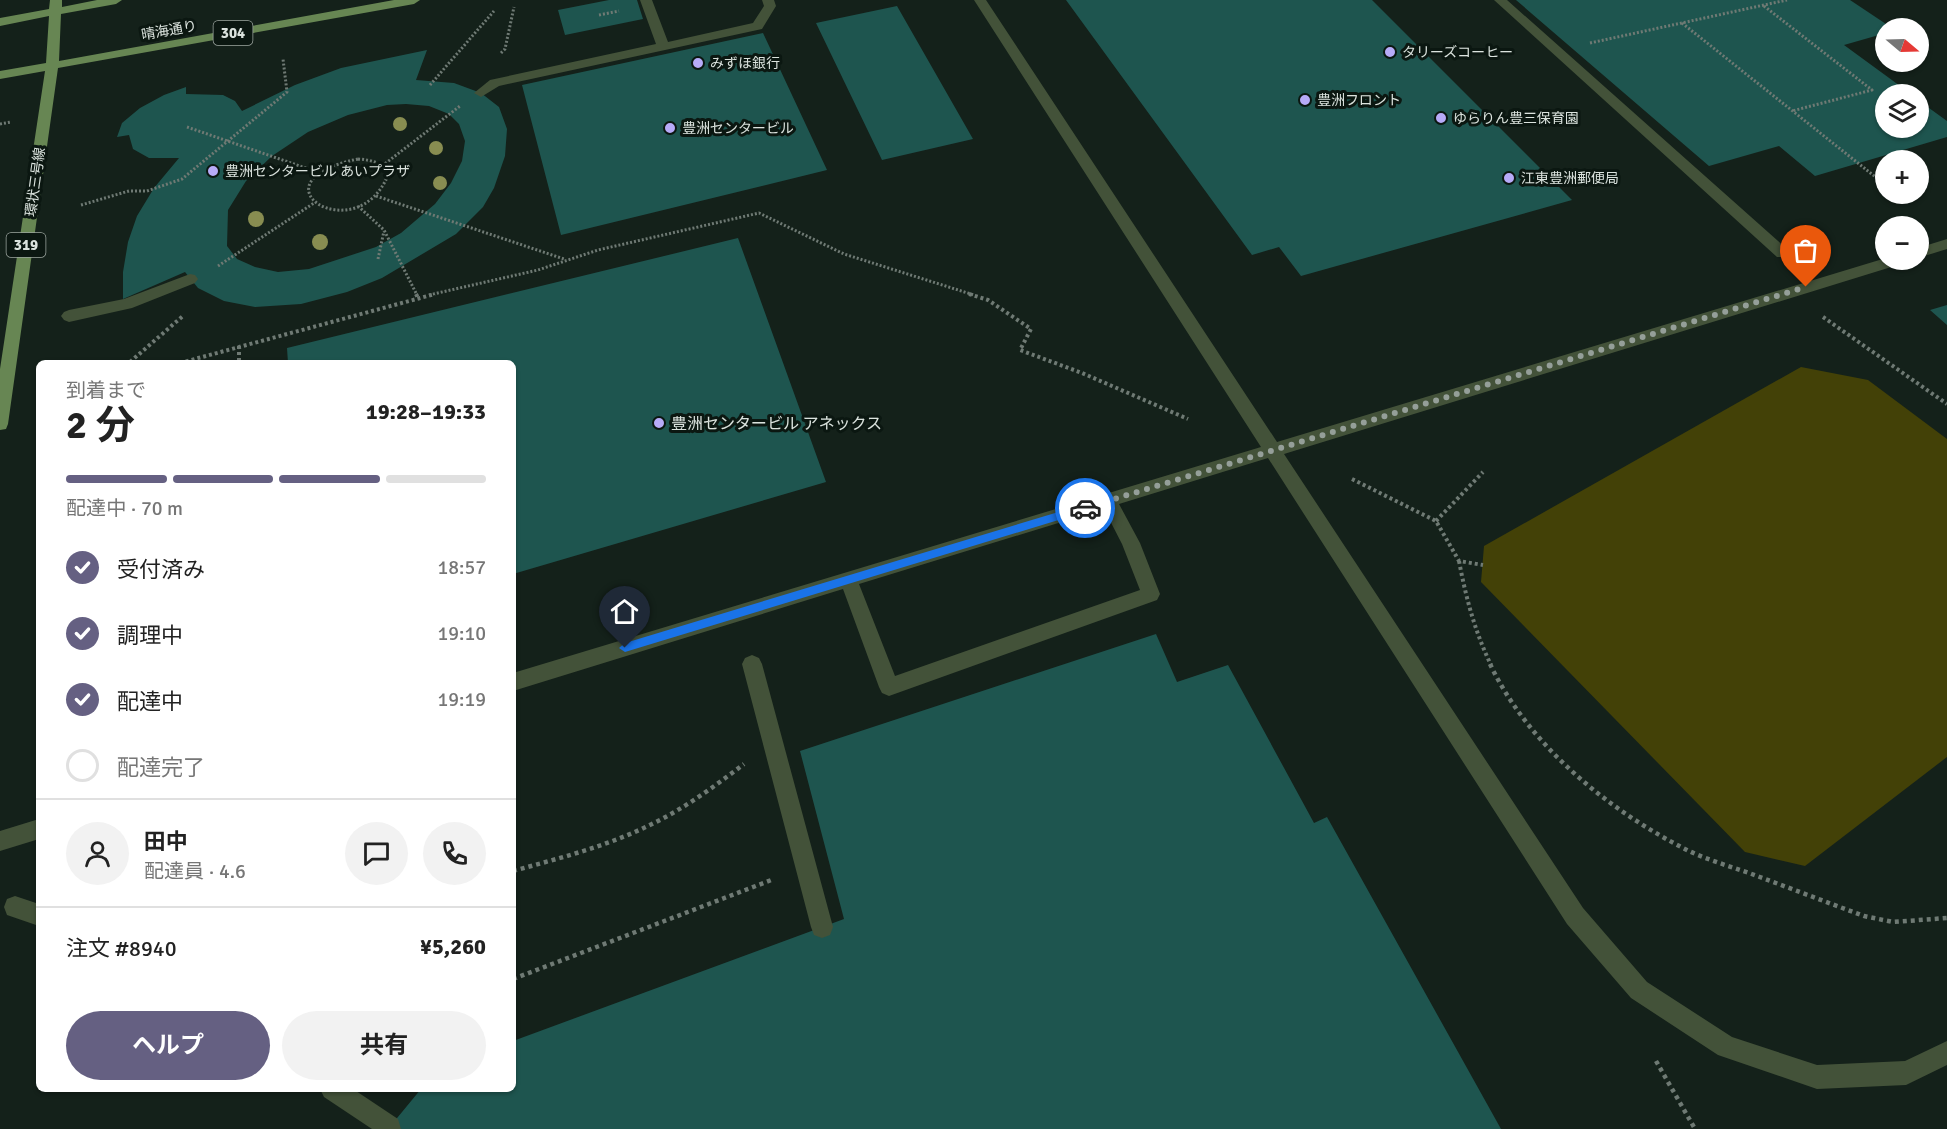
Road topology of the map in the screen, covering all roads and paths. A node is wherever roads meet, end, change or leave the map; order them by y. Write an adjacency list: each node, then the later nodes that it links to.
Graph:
1 (116, 0): 9 (main road)
2 (414, 0): 18 (main road, 晴海通り / 304)
3 (646, 0): 14 (street)
4 (768, 0): 14 (street)
5 (981, 0): 55 (street)
6 (1500, 0): 16 (street)
7 (1787, 0): 8 (path)
8 (1764, 5): 13 (path); 23 (path)
9 (56, 6): 12 (main road); 18 (main road, 環状三号線 / 319)
10 (514, 7): 15 (path)
11 (494, 11): 20 (path)
12 (0, 22)
13 (1682, 23): 16 (path); 23 (path)
14 (663, 46): 21 (street)
15 (505, 49)
16 (1557, 51): 38 (street)
17 (283, 59): 27 (path)
18 (52, 66): 19 (main road, 晴海通り / 304); 54 (main road, 環状三号線 / 319)
19 (0, 75)
20 (430, 85)
21 (482, 93)
22 (462, 105): 28 (path)
23 (1792, 111): 30 (path)
24 (11, 122): 25 (path)
25 (0, 124)
26 (187, 127): 27 (path)
27 (225, 141): 29 (path); 33 (path)
28 (382, 166): 29 (path); 31 (path)
29 (320, 173): 32 (path)
30 (1875, 177)
31 (376, 196): 34 (path); 40 (path)
32 (314, 203): 34 (path); 42 (path)
33 (81, 205)
34 (358, 206): 35 (path)
35 (384, 230): 39 (path); 44 (path)
36 (1947, 244): 37 (street)
37 (1929, 250)
38 (1782, 253)
39 (378, 260)
40 (565, 260): 44 (path); 53 (path)
41 (1875, 266): 55 (street)
42 (212, 270)
43 (190, 279): 46 (street)
44 (418, 298): 48 (path)
45 (191, 309): 49 (path)
46 (69, 316)
47 (1823, 317): 52 (path)
48 (239, 346): 50 (path); 51 (path)
49 (132, 360)
50 (190, 360)
51 (239, 360)
52 (1947, 404)
53 (1188, 419)
54 (0, 424)
55 (1274, 451): 58 (street); 75 (street)
56 (1483, 472): 59 (path)
57 (1352, 479): 59 (path)
58 (1109, 501): 62 (street); 62 (street)
59 (1436, 521): 60 (path)
60 (1459, 561): 61 (path); 72 (path)
61 (1483, 565)
62 (848, 579): 64 (street)
63 (752, 664): 65 (street)
64 (516, 681)
65 (771, 737): 68 (street); 69 (path)
66 (36, 830): 67 (street)
67 (0, 841)
68 (806, 867): 73 (street); 74 (path)
69 (516, 870)
70 (15, 907): 71 (street)
71 (36, 914)
72 (1947, 918)
73 (822, 927)
74 (516, 978)
75 (1947, 1053)
76 (1656, 1061): 79 (path)
77 (337, 1092): 78 (street)
78 (390, 1127)
79 (1695, 1129)

